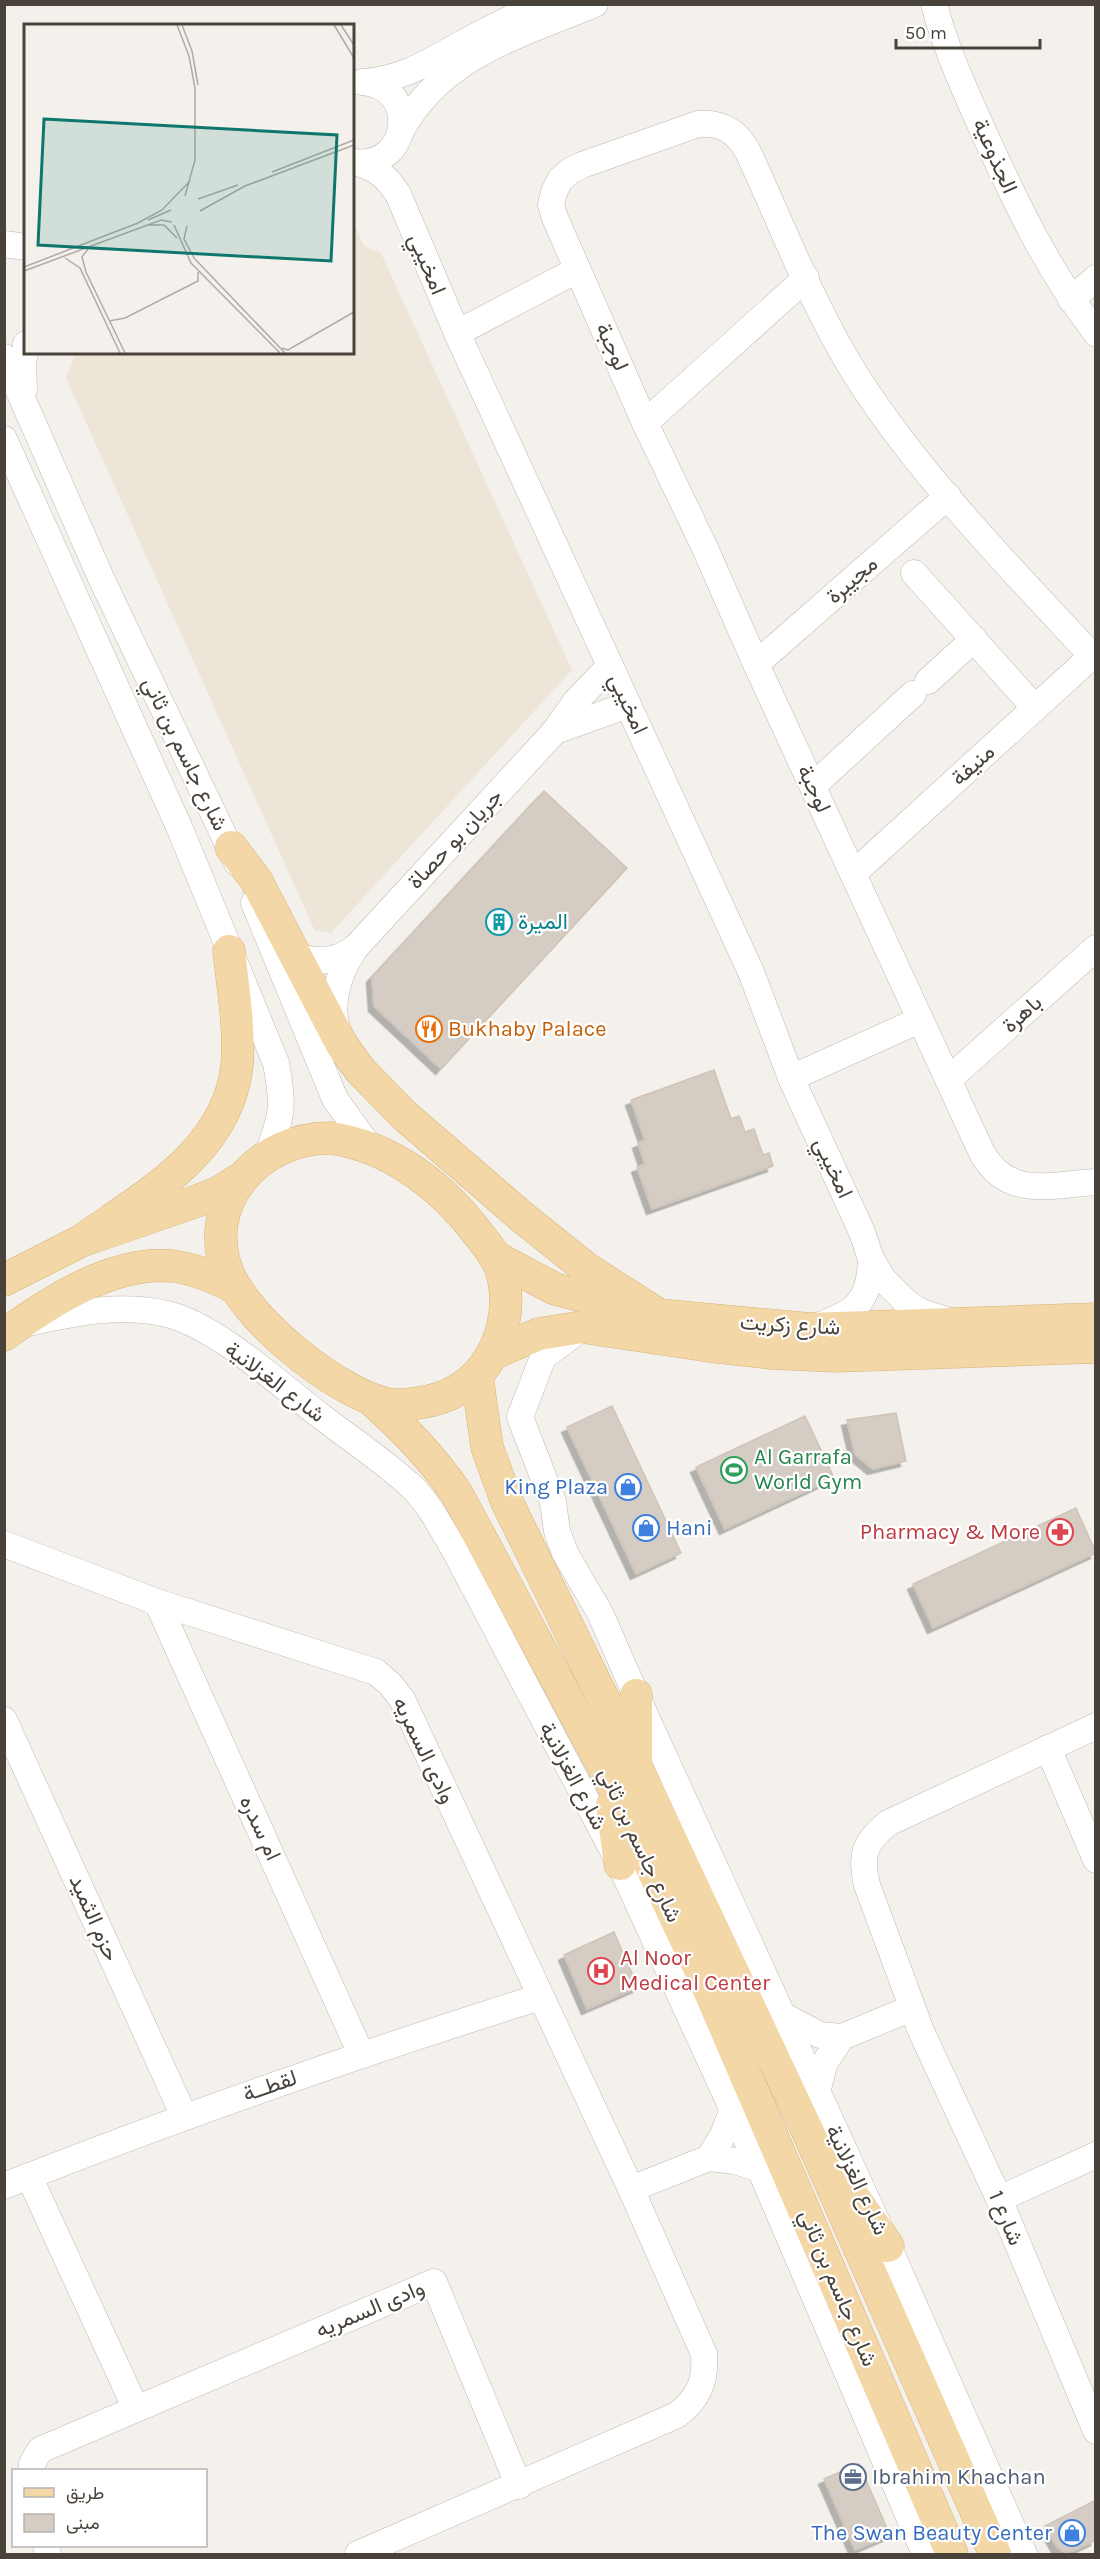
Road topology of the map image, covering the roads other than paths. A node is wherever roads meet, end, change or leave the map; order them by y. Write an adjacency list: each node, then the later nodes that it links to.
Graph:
1 (544, 4): 4 (street)
2 (595, 4): 5 (street)
3 (934, 4): 13 (street, الجذوعية)
4 (358, 82): 5 (street, امخيبي)
5 (399, 137): 6 (street); 7 (street, امخيبي)
6 (355, 162): 7 (street, امخيبي)
7 (398, 194): 14 (street, امخيبي)
8 (4, 244): 9 (street)
9 (24, 247)
10 (577, 270): 11 (street, لوجبة); 14 (street); 19 (street, لوجبة)
11 (806, 278): 19 (street); 23 (street, لوجبة)
12 (1095, 278): 13 (street)
13 (1071, 300): 15 (street, الجذوعية)
14 (457, 333): 28 (street, امخيبي)
15 (1095, 333)
16 (25, 354): 18 (street)
17 (4, 357): 18 (street, شارع جاسم بن ثاني)
18 (30, 415): 33 (street, شارع جاسم بن ثاني)
19 (645, 423): 27 (street, لوجبة)
20 (4, 439): 22 (street, شارع جاسم بن ثاني)
21 (4, 461): 22 (street)
22 (25, 485): 37 (street, شارع جاسم بن ثاني)
23 (948, 496): 26 (street, لوجبة); 27 (street, مجيبرة)
24 (914, 573): 25 (street)
25 (974, 639): 30 (street); 32 (street)
26 (1094, 658): 30 (street, منيفة)
27 (756, 664): 32 (street, لوجبة)
28 (610, 666): 29 (street, امخيبي); 31 (street, جريان بو حصاة)
29 (628, 705): 31 (street, جريان بو حصاة); 41 (street, امخيبي)
30 (1035, 708): 34 (street, منيفة)
31 (555, 731): 35 (street, جريان بو حصاة)
32 (813, 786): 34 (street, لوجبة)
33 (231, 847): 38 (main road); 43 (street, شارع جاسم بن ثاني)
34 (853, 874): 39 (street, لوجبة)
35 (356, 947): 38 (street, جريان بو حصاة); 40 (street, جريان بو حصاة)
36 (1095, 948): 42 (street, باهرة)
37 (229, 951): 44 (street, شارع جاسم بن ثاني); 47 (main road)
38 (296, 955): 40 (main road)
39 (920, 1020): 41 (street); 42 (street, لوجبة)
40 (342, 1045): 52 (main road)
41 (791, 1078): 49 (street, امخيبي)
42 (949, 1079): 46 (street, لوجبة)
43 (370, 1148): 44 (main road); 48 (main road)
44 (267, 1155): 45 (main road)
45 (242, 1178): 47 (main road); 51 (main road)
46 (1095, 1182)
47 (81, 1241): 50 (main road)
48 (495, 1257): 52 (main road, شارع زكريت); 59 (main road)
49 (871, 1259): 54 (street, امخيبي); 56 (street, امخيبي)
50 (4, 1280)
51 (237, 1289): 57 (main road); 60 (main road)
52 (659, 1315): 56 (main road, شارع زكريت)
53 (1095, 1318): 54 (main road, شارع زكريت)
54 (961, 1325): 56 (main road, شارع زكريت)
55 (582, 1327): 58 (main road, شارع زكريت); 59 (main road, شارع زكريت); 63 (street, شارع الغزلانية)
56 (810, 1329)
57 (12, 1330): 69 (street, شارع الغزلانية)
58 (1095, 1347)
59 (485, 1365): 60 (main road, شارع زكريت); 67 (main road, شارع جاسم بن ثاني)
60 (372, 1400): 67 (main road, شارع جاسم بن ثاني)
61 (4, 1544): 62 (street, وادى السمريه)
62 (158, 1602): 70 (street, وادى السمريه); 74 (street, ام سدره)
63 (636, 1695): 67 (main road); 72 (street, شارع الغزلانية)
64 (4, 1720): 77 (street, حزم الثميد)
65 (1095, 1726): 66 (street, شارع 1)
66 (1048, 1748): 68 (street); 71 (street, شارع 1)
67 (622, 1771): 69 (main road); 78 (main road, شارع جاسم بن ثاني); 94 (main road, شارع جاسم بن ثاني)
68 (1095, 1860)
69 (620, 1864): 76 (street, شارع الغزلانية)
70 (540, 1997): 74 (street, لقطــة); 84 (street, وادى السمريه)
71 (912, 2008): 73 (street); 85 (street, شارع 1)
72 (782, 2015): 73 (street); 75 (street, شارع الغزلانية)
73 (842, 2037): 75 (street)
74 (361, 2054): 77 (street, لقطــة)
75 (817, 2092): 86 (street, شارع الغزلانية)
76 (733, 2109): 80 (street); 81 (street, شارع الغزلانية)
77 (184, 2116): 82 (street, لقطــة)
78 (808, 2132): 86 (main road); 95 (main road, شارع جاسم بن ثاني)
79 (1095, 2155): 85 (street)
80 (709, 2158): 81 (street); 84 (street)
81 (760, 2169): 93 (street, شارع الغزلانية)
82 (29, 2176): 83 (street, لقطــة); 88 (street)
83 (4, 2186)
84 (631, 2189): 91 (street, وادى السمريه)
85 (999, 2199): 87 (street, شارع 1)
86 (888, 2246): 96 (street, شارع الغزلانية)
87 (1090, 2402): 89 (street, شارع 1)
88 (136, 2409): 90 (street, وادى السمريه); 91 (street, وادى السمريه)
89 (1095, 2431)
90 (32, 2469)
91 (519, 2486): 92 (street, وادى السمريه)
92 (358, 2554)
93 (926, 2554)
94 (952, 2554)
95 (996, 2554)
96 (1024, 2554)

